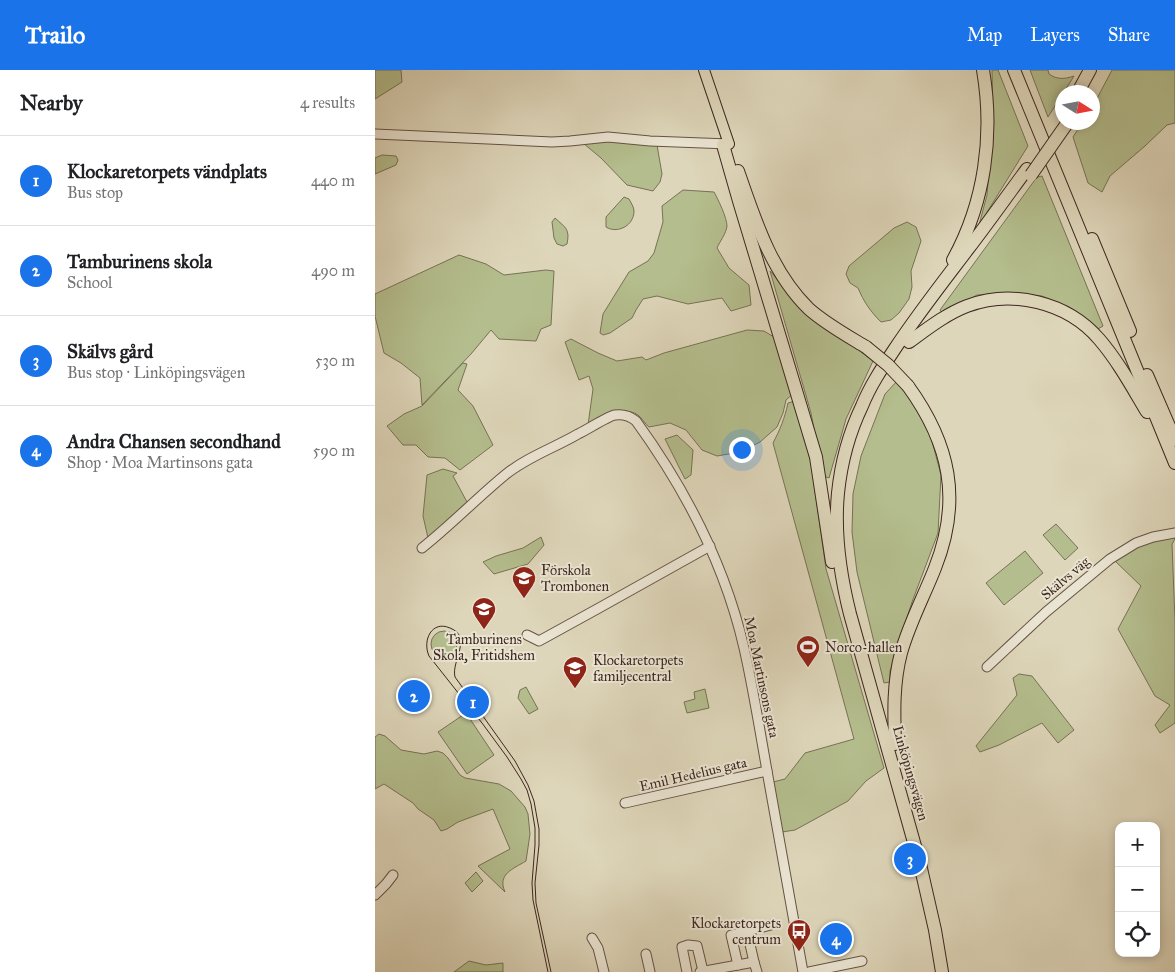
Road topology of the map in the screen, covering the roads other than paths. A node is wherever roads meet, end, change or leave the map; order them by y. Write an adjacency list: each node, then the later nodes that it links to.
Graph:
1 (704, 70): 12 (main road)
2 (983, 70): 14 (highway)
3 (1014, 70): 16 (highway)
4 (1023, 70): 16 (highway)
5 (1090, 70): 7 (highway)
6 (1098, 70): 8 (highway)
7 (1082, 85)
8 (1090, 85)
9 (1055, 130): 13 (highway)
10 (1062, 130): 13 (highway, bridge)
11 (375, 134): 12 (street)
12 (726, 144): 21 (highway); 24 (highway, bridge)
13 (1029, 172): 14 (highway); 15 (highway)
14 (935, 293): 17 (highway)
15 (909, 342): 16 (highway); 17 (highway)
16 (1173, 452)
17 (842, 493): 21 (highway); 24 (highway)
18 (1175, 533): 23 (street, Skälvs väg)
19 (710, 546): 20 (street, Moa Martinsons gata); 22 (street); 25 (street, Moa Martinsons gata)
20 (422, 548)
21 (850, 614): 43 (highway, Linköpingsvägen)
22 (527, 635)
23 (987, 667)
24 (895, 744): 44 (highway, Linköpingsvägen)
25 (767, 771): 26 (street, Emil Hedelius gata); 41 (street, Moa Martinsons gata)
26 (625, 803)
27 (393, 875): 28 (street)
28 (375, 895)
29 (771, 925): 30 (street)
30 (747, 931): 33 (street); 35 (street)
31 (593, 938): 36 (street)
32 (646, 954): 37 (street)
33 (754, 962): 35 (street); 40 (street)
34 (861, 962): 42 (street)
35 (739, 965): 39 (street)
36 (604, 972)
37 (650, 972)
38 (687, 972): 39 (street)
39 (701, 972)
40 (757, 972)
41 (803, 972)
42 (809, 972)
43 (942, 972)
44 (951, 972)

